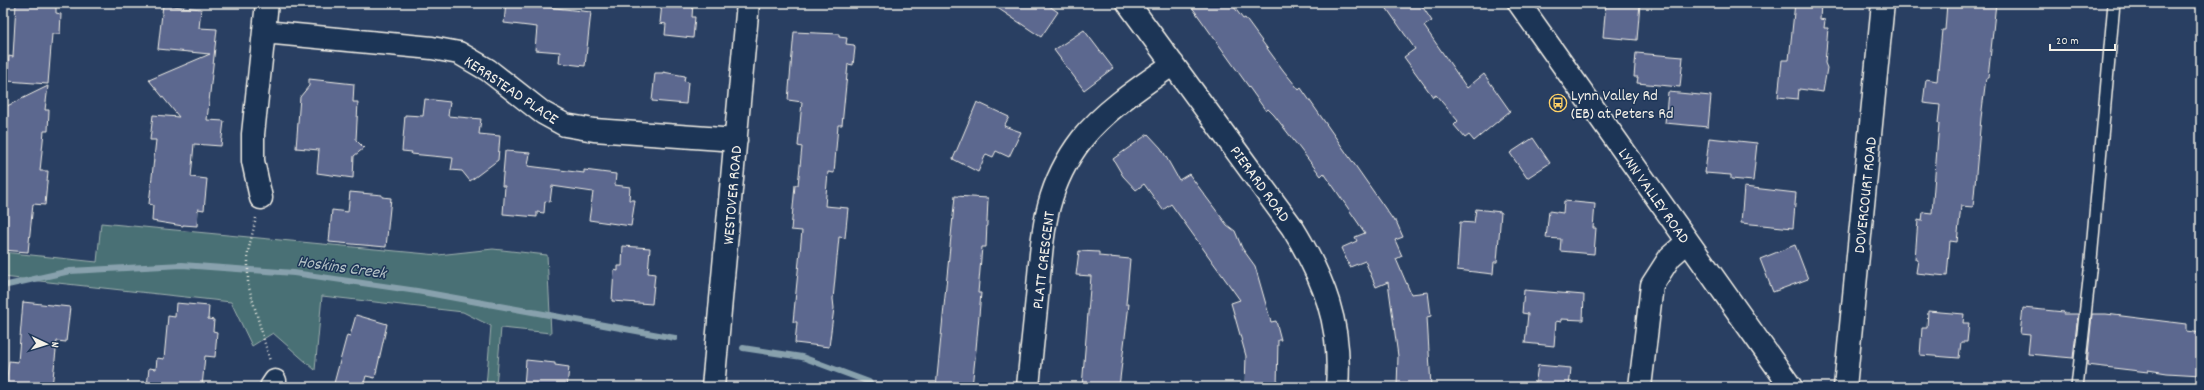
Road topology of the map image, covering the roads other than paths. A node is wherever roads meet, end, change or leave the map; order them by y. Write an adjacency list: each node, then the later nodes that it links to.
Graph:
1 (266, 3): 7 (street)
2 (748, 3): 9 (street, WESTOVER ROAD)
3 (1128, 3): 8 (street, PIERARD ROAD)
4 (1518, 3): 11 (street, LYNN VALLEY ROAD)
5 (1883, 3): 17 (street, DOVERCOURT ROAD)
6 (2114, 3): 18 (lane)
7 (264, 32): 9 (street, KERRSTEAD PLACE); 10 (street)
8 (1173, 64): 13 (street, PLATT CRESCENT); 14 (street, PIERARD ROAD)
9 (736, 140): 12 (street, WESTOVER ROAD)
10 (261, 198)
11 (1687, 242): 15 (street); 16 (street, LYNN VALLEY ROAD)
12 (713, 387)
13 (1028, 387)
14 (1337, 387)
15 (1640, 387)
16 (1791, 387)
17 (1845, 387)
18 (2077, 387)

